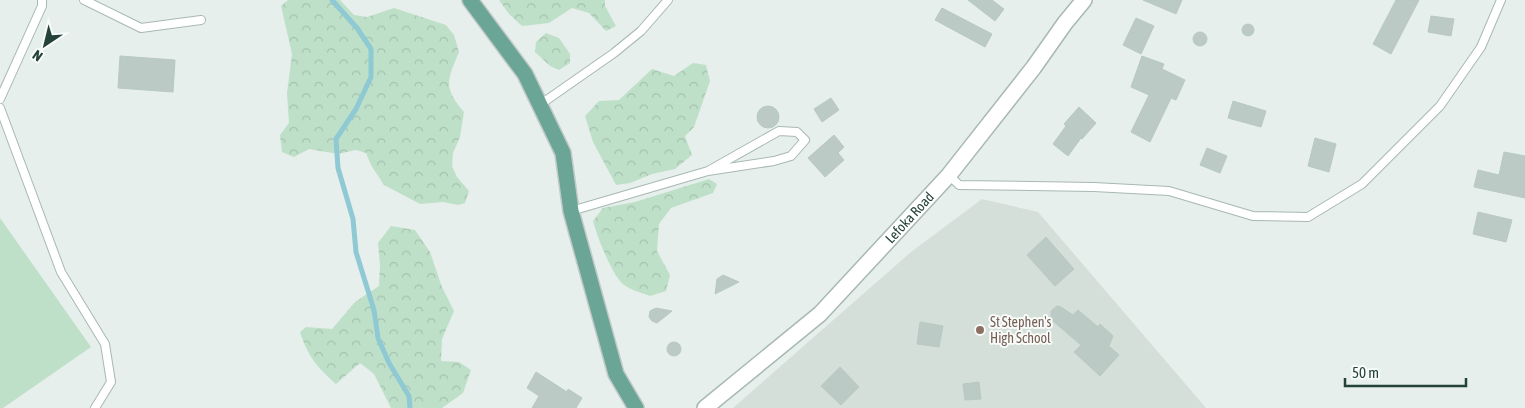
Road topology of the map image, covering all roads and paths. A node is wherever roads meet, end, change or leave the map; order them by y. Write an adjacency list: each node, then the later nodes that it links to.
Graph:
1 (42, 0): 8 (lane)
2 (84, 0): 7 (lane)
3 (470, 0): 9 (main road)
4 (668, 0): 9 (lane)
5 (1084, 0): 12 (street, Lefoka Road)
6 (1500, 0): 12 (lane)
7 (201, 20)
8 (0, 100)
9 (541, 104): 13 (main road)
10 (0, 108): 14 (lane)
11 (708, 171): 11 (lane); 13 (lane)
12 (949, 175): 16 (street, Lefoka Road)
13 (571, 211): 15 (main road)
14 (95, 408)
15 (636, 408)
16 (705, 408)

